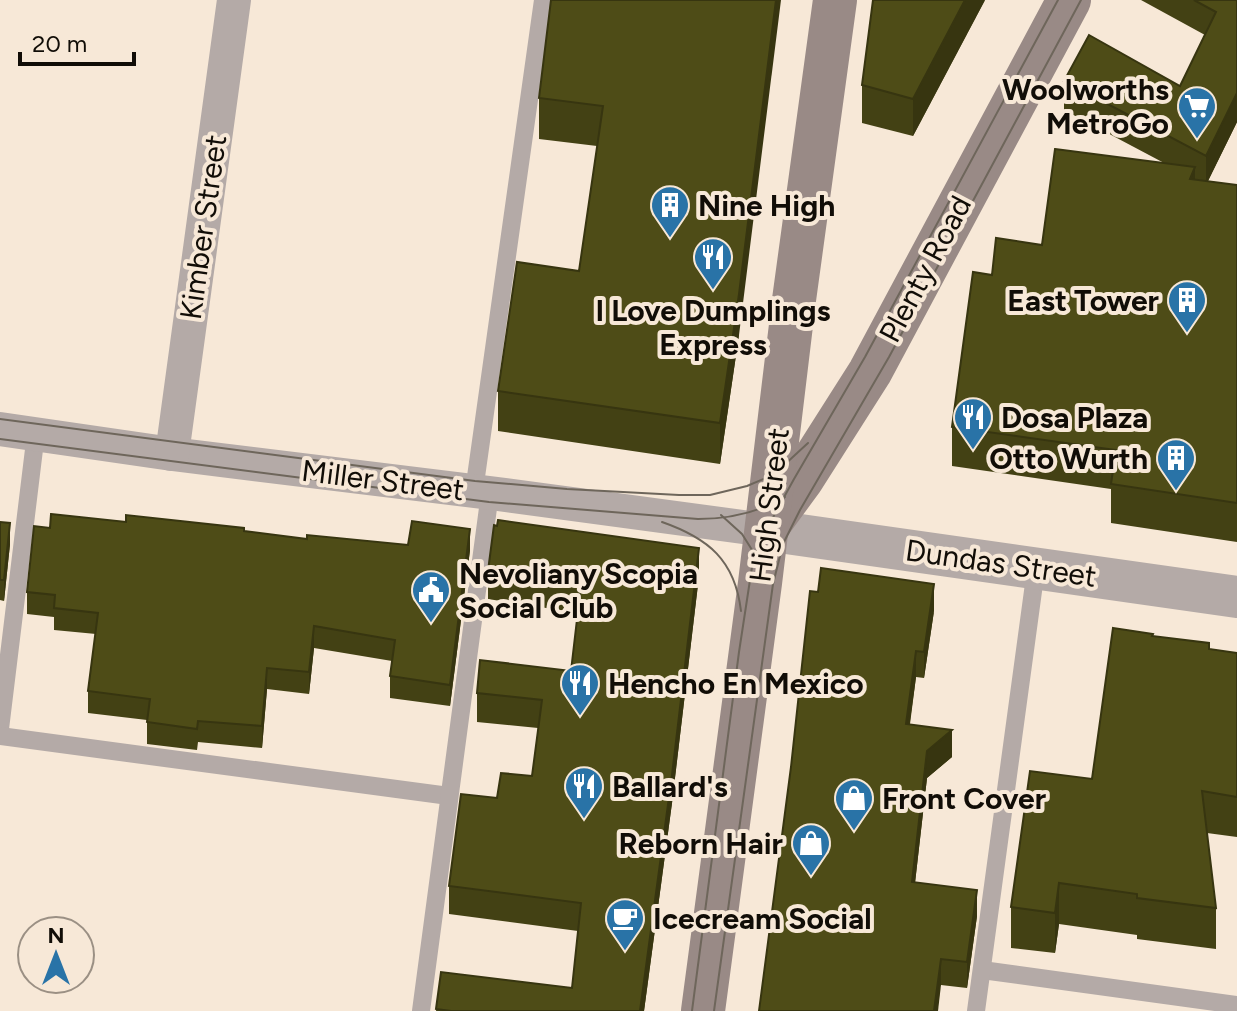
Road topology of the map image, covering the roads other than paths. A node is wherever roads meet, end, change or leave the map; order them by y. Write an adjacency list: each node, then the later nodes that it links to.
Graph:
1 (234, 0): 7 (street, Kimber Street)
2 (543, 0): 8 (lane)
3 (835, 0): 9 (main road, High Street)
4 (1069, 0): 9 (main road, Plenty Road)
5 (0, 429): 6 (street, Miller Street)
6 (36, 433): 7 (street, Miller Street); 12 (lane)
7 (172, 454): 8 (street, Miller Street)
8 (482, 492): 9 (street, Miller Street); 14 (lane)
9 (765, 530): 10 (street, Dundas Street); 18 (main road, High Street)
10 (1036, 569): 11 (street, Dundas Street); 15 (lane)
11 (1237, 597)
12 (0, 729)
13 (0, 736): 14 (lane)
14 (449, 796): 17 (lane)
15 (982, 970): 16 (lane); 19 (lane)
16 (1237, 1005)
17 (421, 1011)
18 (703, 1011)
19 (976, 1011)

